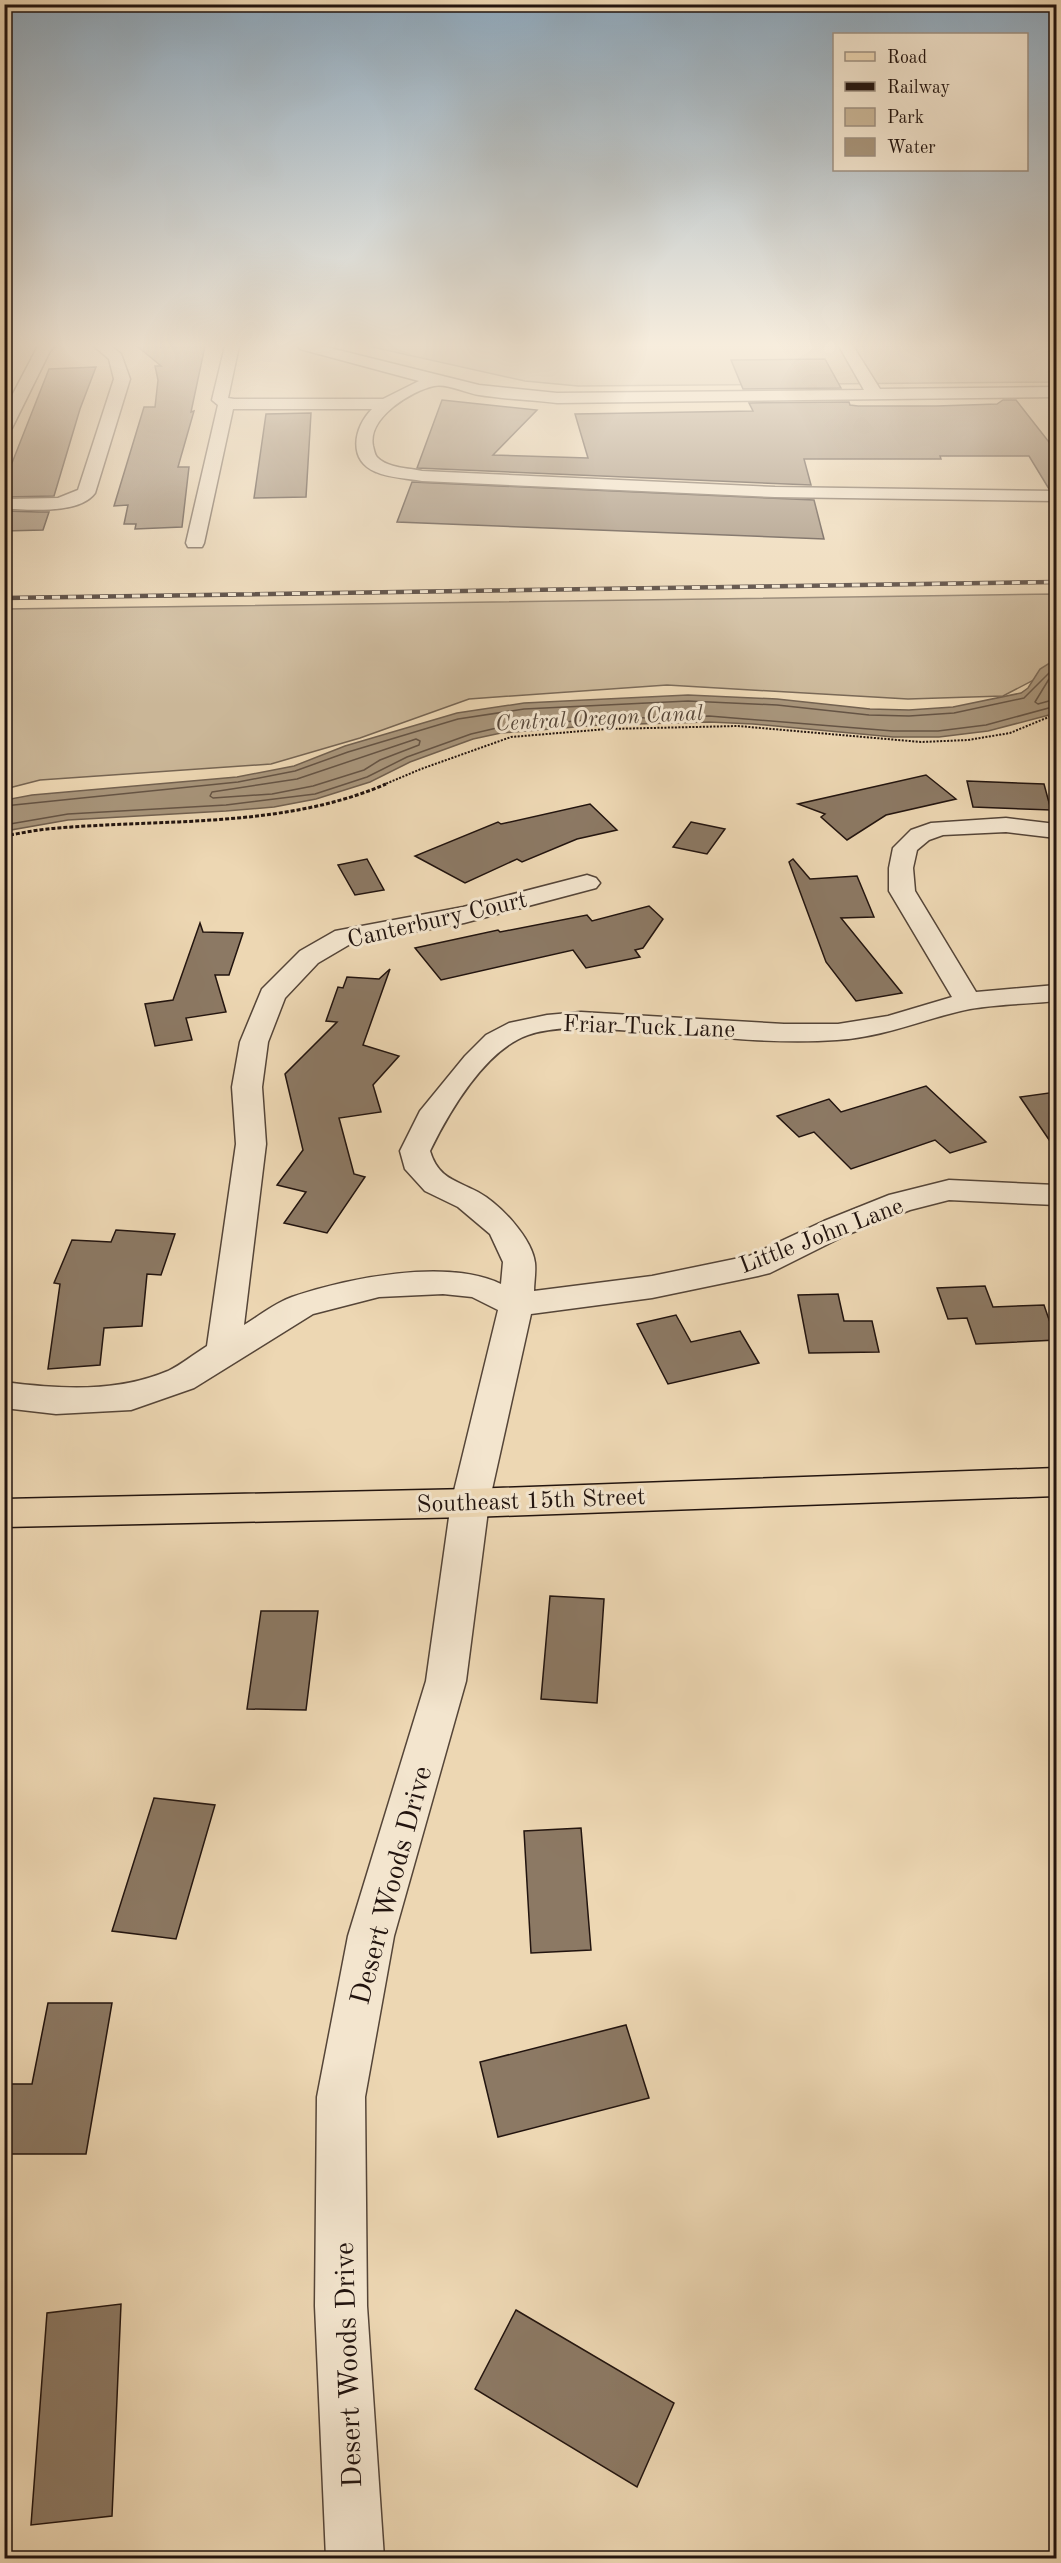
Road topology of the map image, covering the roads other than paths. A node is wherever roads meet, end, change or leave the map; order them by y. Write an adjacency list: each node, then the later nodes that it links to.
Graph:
1 (95, 466): 5 (street)
2 (213, 466): 6 (street)
3 (377, 466): 4 (street)
4 (1056, 496)
5 (4, 504)
6 (195, 543)
7 (1056, 831): 10 (street)
8 (587, 883): 13 (street, Canterbury Court)
9 (1056, 993): 10 (street, Friar Tuck Lane)
10 (968, 1001): 12 (street, Friar Tuck Lane)
11 (1056, 1195): 12 (street, Little John Lane)
12 (516, 1305): 13 (street); 16 (street, Friar Tuck Lane)
13 (223, 1352): 14 (street)
14 (4, 1395)
15 (1056, 1482): 16 (main road, Southeast 15th Street)
16 (470, 1503): 17 (main road, Southeast 15th Street); 18 (street, Desert Woods Drive)
17 (4, 1513)
18 (355, 2559)

